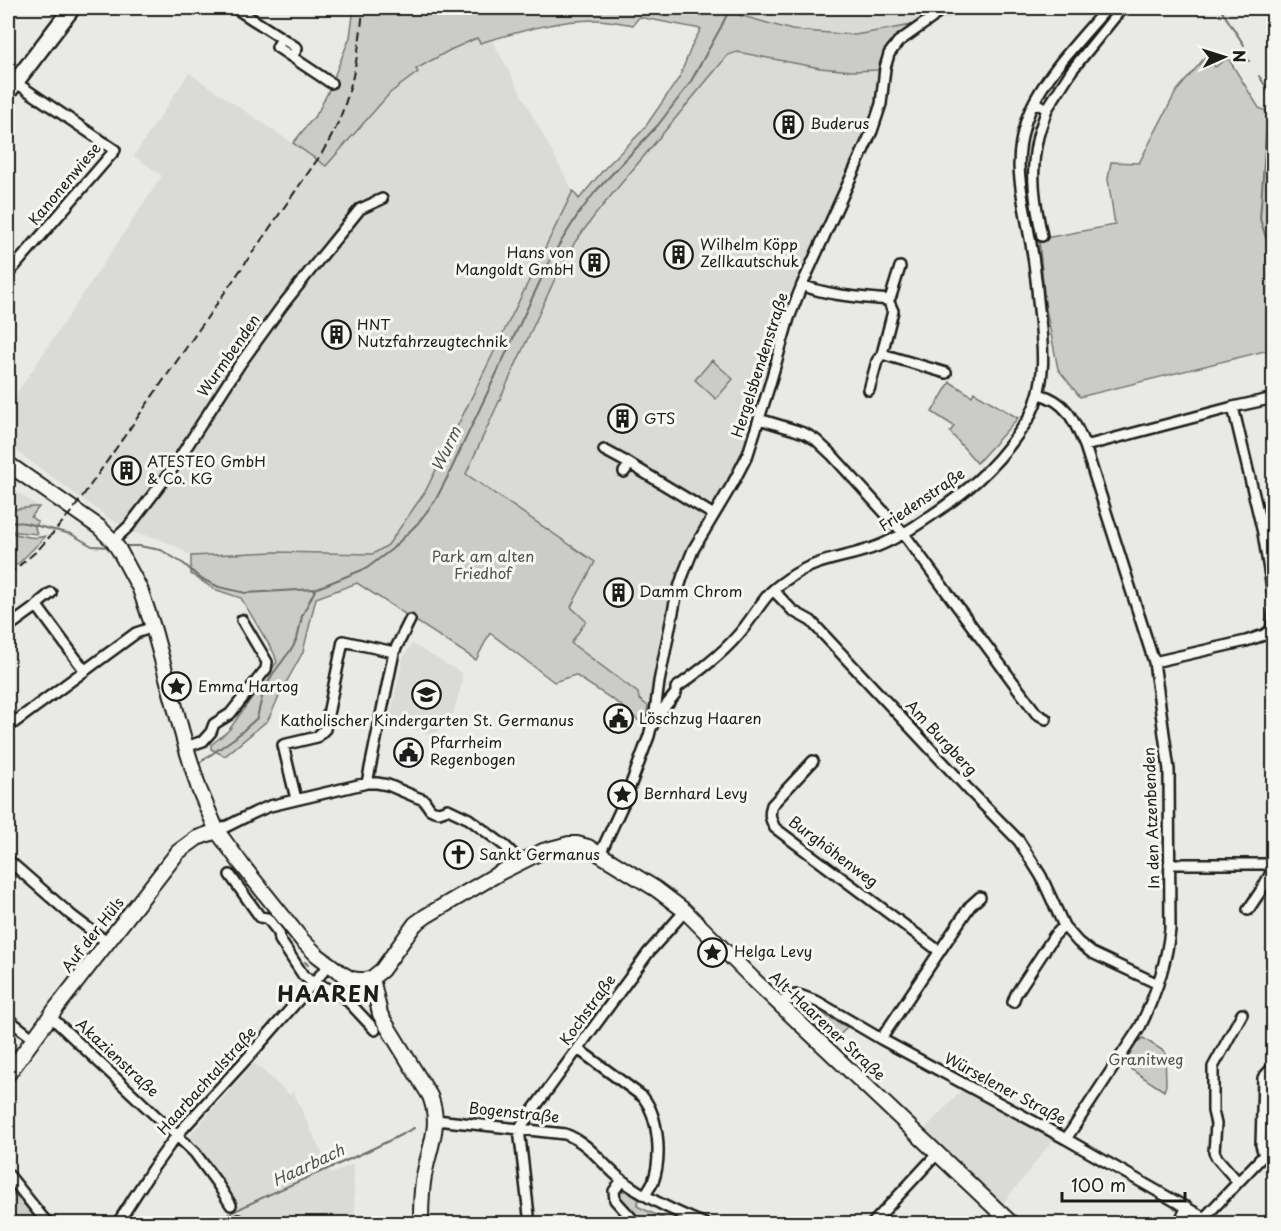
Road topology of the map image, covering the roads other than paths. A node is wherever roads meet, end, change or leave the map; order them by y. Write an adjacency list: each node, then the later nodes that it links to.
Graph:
1 (72, 8): 7 (main road)
2 (235, 8): 6 (street)
3 (941, 8): 14 (street, Hergelsbendenstraße)
4 (1107, 8): 8 (street, Friedenstraße)
5 (1122, 8): 9 (street)
6 (331, 83)
7 (11, 87): 13 (street, Kanonenwiese)
8 (1035, 102): 9 (street); 19 (street, Friedenstraße)
9 (1047, 109): 11 (street)
10 (382, 199): 28 (street, Wurmbenden)
11 (1042, 236)
12 (900, 267): 15 (street)
13 (8, 274)
14 (802, 285): 15 (street); 22 (street, Hergelsbendenstraße)
15 (888, 300): 16 (street)
16 (882, 354): 17 (street); 18 (street)
17 (946, 373)
18 (869, 390)
19 (1039, 394): 23 (street, In den Atzenbenden); 27 (street, Friedenstraße)
20 (1274, 398): 21 (street)
21 (1233, 407): 23 (street); 31 (street)
22 (759, 419): 26 (street, Hergelsbendenstraße); 27 (street)
23 (1085, 446): 40 (street, In den Atzenbenden)
24 (604, 450): 26 (street)
25 (8, 464): 28 (main road)
26 (714, 515): 42 (street, Hergelsbendenstraße)
27 (904, 534): 29 (street, Friedenstraße); 44 (street)
28 (116, 545): 37 (main road)
29 (773, 590): 43 (street, Friedenstraße); 62 (street, Am Burgberg)
30 (51, 593): 32 (street)
31 (1274, 601)
32 (37, 606): 36 (street); 41 (street)
33 (1274, 610): 38 (street)
34 (242, 620): 47 (street)
35 (410, 620): 39 (street)
36 (8, 627)
37 (153, 627): 41 (street); 47 (main road)
38 (1272, 631): 40 (street)
39 (394, 652): 49 (street); 50 (street)
40 (1154, 662): 55 (street, In den Atzenbenden)
41 (85, 671): 45 (street)
42 (659, 682): 43 (street); 46 (street, Friedenstraße)
43 (676, 688): 46 (street, Friedenstraße)
44 (1046, 719)
45 (8, 728)
46 (651, 728): 52 (street, Friedenstraße)
47 (186, 747): 51 (main road)
48 (813, 761): 65 (street, Burghöhenweg)
49 (367, 783): 50 (street); 54 (street)
50 (296, 799): 51 (street)
51 (217, 831): 61 (main road); 64 (main road, Auf der Hüls)
52 (600, 854): 54 (main road, Alt-Haarener Straße); 60 (main road, Alt-Haarener Straße)
53 (8, 860): 64 (street)
54 (520, 862): 68 (main road, Alt-Haarener Straße)
55 (1169, 864): 56 (street); 70 (street, In den Atzenbenden)
56 (1273, 868): 59 (street)
57 (230, 875): 61 (street)
58 (980, 897): 65 (street)
59 (1248, 910)
60 (685, 911): 73 (main road, Alt-Haarener Straße); 80 (street, Kochstraße)
61 (272, 913): 63 (main road)
62 (1064, 926): 70 (street, Am Burgberg); 72 (street)
63 (284, 929): 66 (main road); 69 (street)
64 (108, 943): 75 (main road, Auf der Hüls)
65 (939, 951): 79 (street)
66 (329, 965): 67 (main road); 69 (street, Haarbachtalstraße)
67 (346, 976): 68 (main road); 71 (street)
68 (372, 978): 83 (main road)
69 (313, 983): 71 (street); 85 (street, Haarbachtalstraße)
70 (1158, 984): 86 (street, In den Atzenbenden)
71 (336, 991): 77 (street)
72 (1013, 1002)
73 (781, 1005): 79 (street, Würselener Straße); 88 (main road, Alt-Haarener Straße)
74 (1242, 1014): 92 (street)
75 (50, 1016): 78 (main road, Auf der Hüls); 85 (street, Akazienstraße)
76 (8, 1018): 78 (street)
77 (375, 1030)
78 (34, 1039): 82 (main road, Auf der Hüls)
79 (881, 1039): 86 (street, Würselener Straße)
80 (578, 1050): 84 (street, Kochstraße); 93 (street)
81 (1274, 1069): 89 (street)
82 (8, 1074)
83 (436, 1120): 84 (street, Bogenstraße); 99 (main road)
84 (519, 1129): 91 (street, Bogenstraße); 100 (street)
85 (177, 1135): 94 (street, Akazienstraße); 98 (street, Haarbachtalstraße)
86 (1066, 1139): 95 (street, Würselener Straße)
87 (1274, 1148): 89 (street)
88 (937, 1154): 103 (street); 104 (main road, Alt-Haarener Straße)
89 (1264, 1155): 92 (street)
90 (8, 1174): 97 (street)
91 (622, 1180): 93 (street, Bogenstraße); 101 (street)
92 (1238, 1182): 96 (street)
93 (645, 1195): 102 (street, Bogenstraße)
94 (231, 1205)
95 (1187, 1207): 96 (street, Würselener Straße); 105 (street)
96 (1204, 1217): 106 (street, Würselener Straße)
97 (50, 1224)
98 (117, 1224)
99 (422, 1224)
100 (530, 1224)
101 (637, 1224)
102 (705, 1224)
103 (872, 1224)
104 (1012, 1224)
105 (1178, 1224)
106 (1215, 1224)

